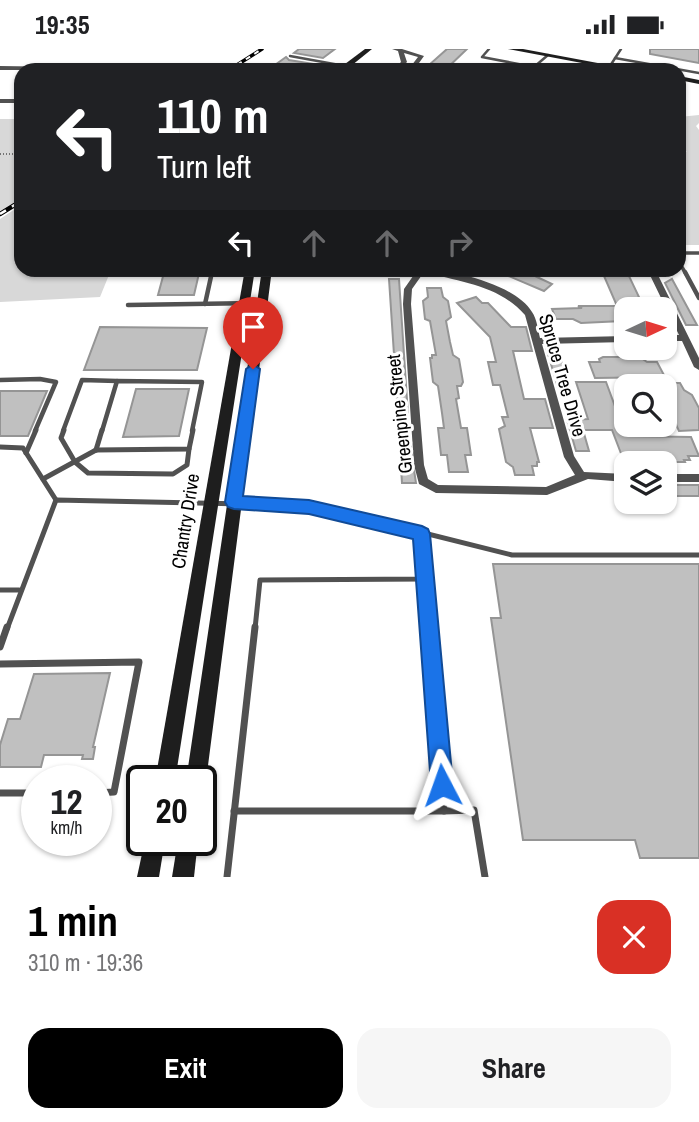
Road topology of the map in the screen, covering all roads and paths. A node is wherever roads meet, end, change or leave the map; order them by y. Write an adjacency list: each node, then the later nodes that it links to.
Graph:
1 (369, 49): 11 (street)
2 (397, 49): 13 (street)
3 (489, 49): 14 (lane)
4 (511, 49): 7 (street)
5 (621, 49): 9 (lane)
6 (380, 50): 12 (street)
7 (548, 55): 15 (lane); 16 (street)
8 (290, 56): 10 (lane)
9 (615, 58): 17 (lane); 18 (lane)
10 (321, 63)
11 (350, 63)
12 (363, 63)
13 (416, 63)
14 (513, 63)
15 (539, 63)
16 (593, 63)
17 (612, 63)
18 (643, 63)
19 (686, 275): 26 (lane)
20 (211, 277): 28 (lane)
21 (249, 277): 29 (street, Chantry Drive)
22 (266, 277): 27 (street)
23 (418, 277): 43 (street, Greenpine Street)
24 (449, 277): 34 (street, Spruce Tree Drive)
25 (655, 277): 32 (street)
26 (699, 298)
27 (262, 303): 29 (lane); 50 (street)
28 (205, 304): 29 (lane); 30 (lane)
29 (244, 304): 49 (street, Chantry Drive)
30 (128, 305)
31 (677, 338): 32 (street)
32 (684, 338): 35 (street)
33 (614, 339): 34 (street)
34 (536, 341): 43 (street, Spruce Tree Drive)
35 (699, 367)
36 (0, 380): 41 (lane)
37 (117, 381): 39 (lane); 40 (lane); 42 (lane)
38 (0, 447): 41 (lane)
39 (189, 449): 40 (lane); 42 (lane)
40 (96, 450): 42 (lane)
41 (26, 453): 47 (lane)
42 (75, 462): 47 (lane)
43 (580, 476): 44 (street)
44 (614, 477)
45 (677, 478): 46 (street)
46 (699, 478)
47 (43, 479): 48 (lane)
48 (56, 500): 49 (lane); 55 (lane)
49 (211, 502): 50 (lane); 60 (street, Chantry Drive)
50 (234, 502): 51 (lane); 61 (street)
51 (422, 534): 52 (lane); 53 (lane)
52 (699, 555)
53 (426, 579): 65 (lane); 66 (lane)
54 (0, 590): 55 (lane)
55 (19, 590): 57 (lane)
56 (0, 620): 57 (lane)
57 (9, 620): 58 (lane)
58 (0, 647)
59 (0, 664): 62 (lane)
60 (168, 765)
61 (198, 765)
62 (112, 792)
63 (0, 793): 64 (lane)
64 (21, 793)
65 (234, 811): 66 (lane); 71 (lane)
66 (444, 811): 72 (lane)
67 (152, 856): 69 (street)
68 (186, 856): 70 (street)
69 (148, 877)
70 (183, 877)
71 (227, 877)
72 (485, 877)

